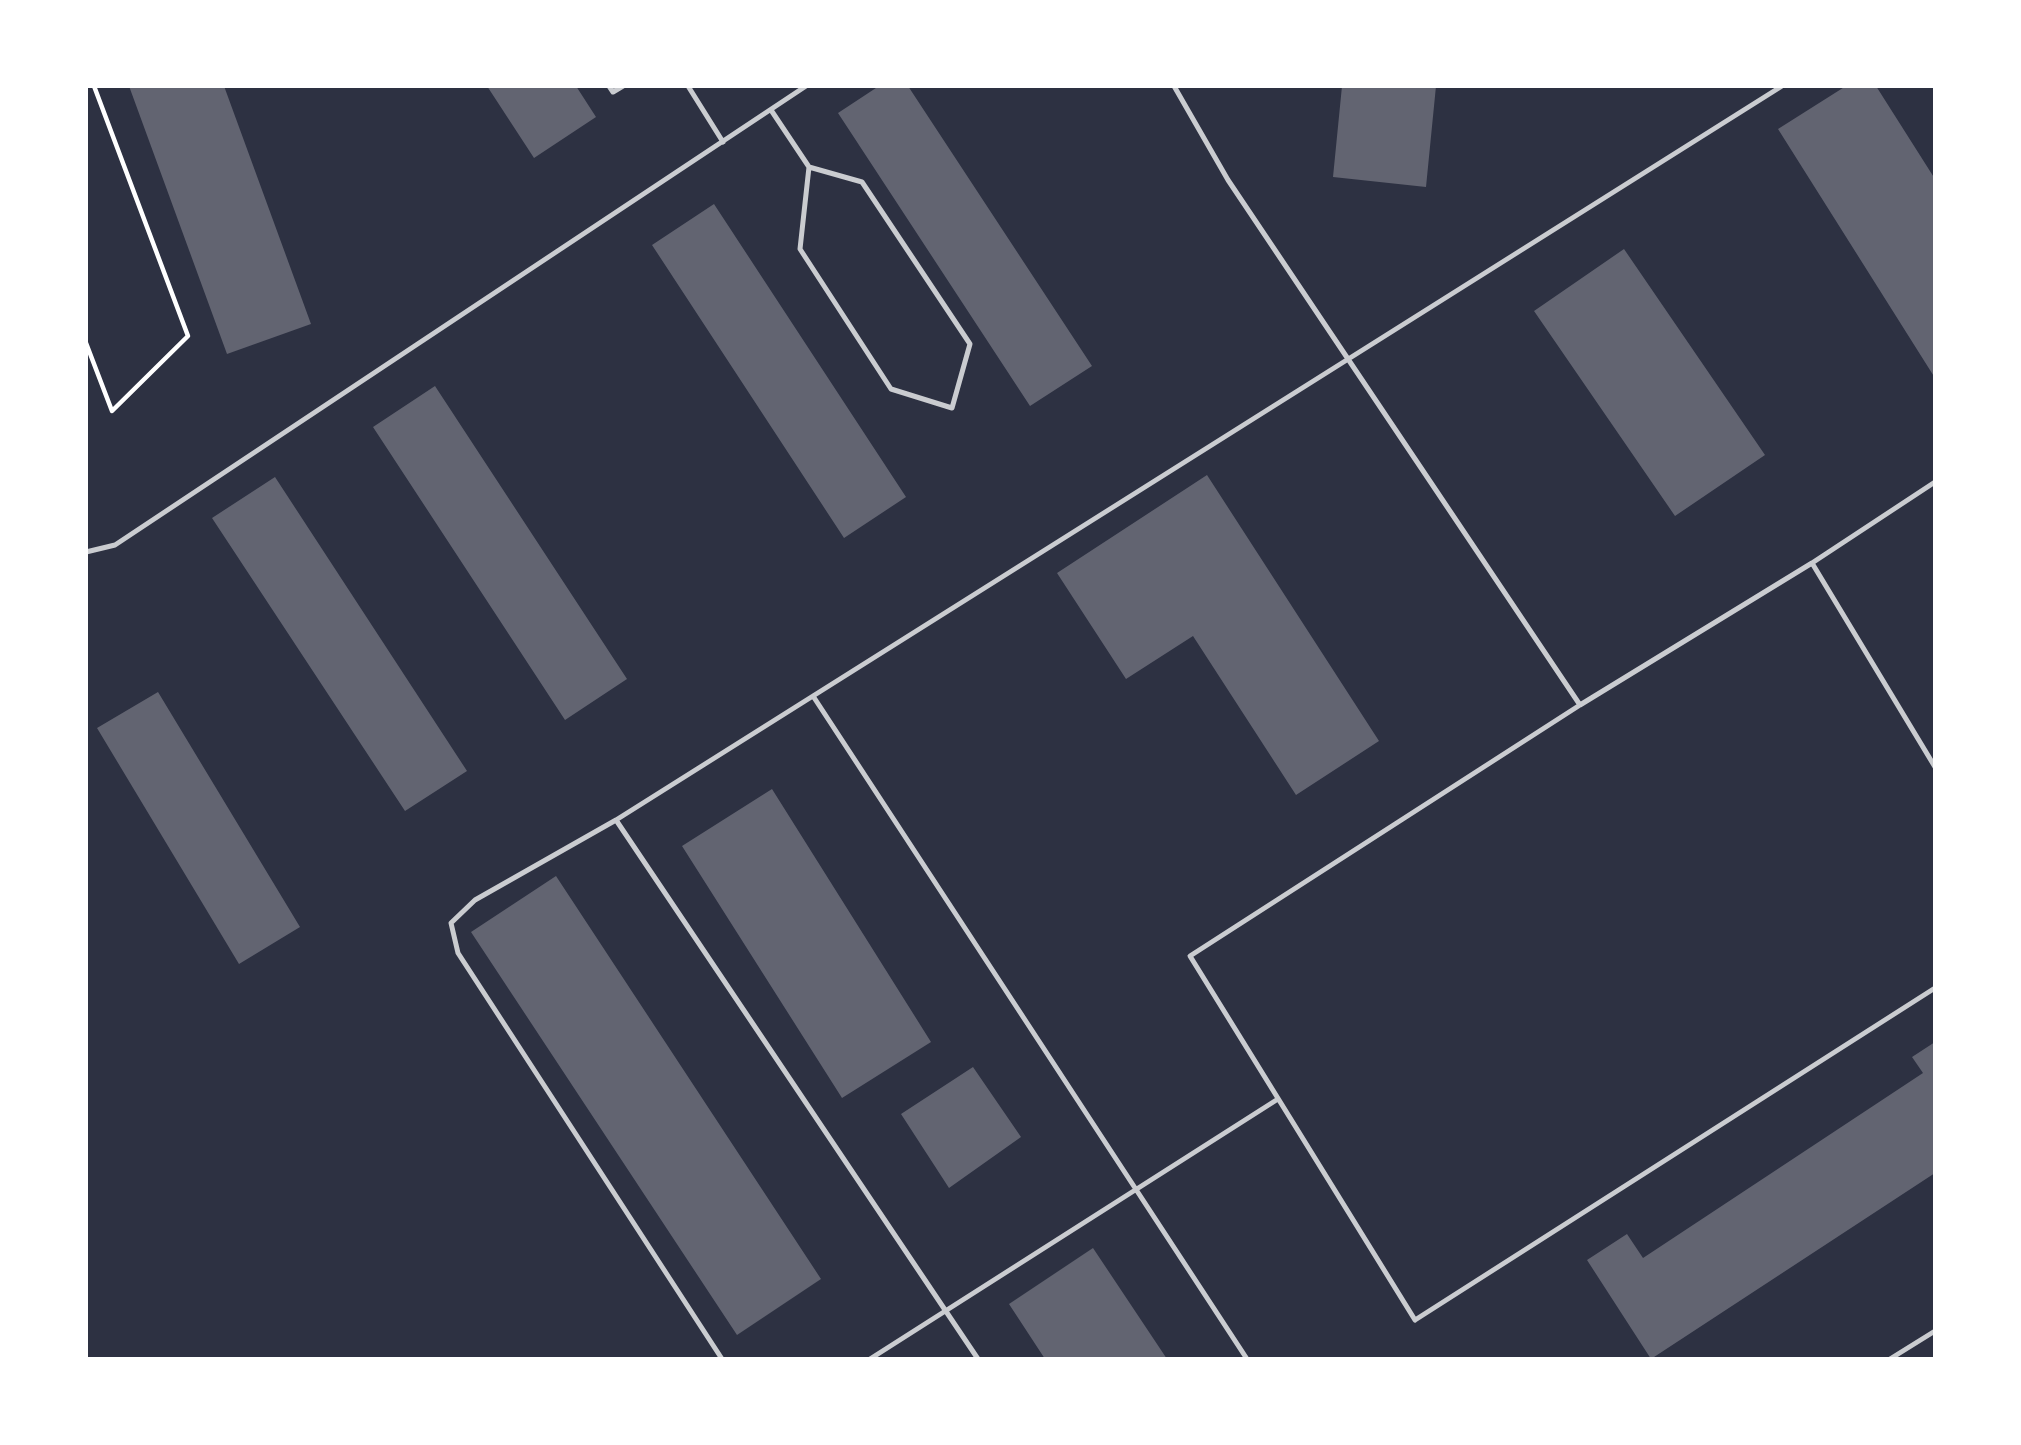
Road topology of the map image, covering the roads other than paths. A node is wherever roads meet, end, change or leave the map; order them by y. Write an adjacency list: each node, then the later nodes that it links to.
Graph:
1 (609, 86): 2 (lane)
2 (623, 86)
3 (688, 86): 8 (lane)
4 (806, 86): 7 (lane)
5 (1174, 86): 10 (lane)
6 (1782, 86): 10 (lane)
7 (771, 110): 8 (lane); 9 (lane)
8 (723, 142): 12 (lane)
9 (809, 167): 9 (lane)
10 (1347, 358): 14 (lane); 15 (lane)
11 (1935, 482): 13 (lane)
12 (86, 552)
13 (1812, 563): 15 (lane); 16 (lane)
14 (813, 696): 17 (lane); 20 (lane)
15 (1580, 705): 19 (lane)
16 (1935, 767)
17 (616, 820): 21 (lane); 23 (lane)
18 (1935, 988): 19 (lane)
19 (1278, 1099): 20 (lane)
20 (1135, 1189): 21 (lane); 26 (lane)
21 (945, 1311): 24 (lane); 25 (lane)
22 (1935, 1331): 27 (lane)
23 (722, 1359)
24 (870, 1359)
25 (978, 1359)
26 (1247, 1359)
27 (1890, 1359)

